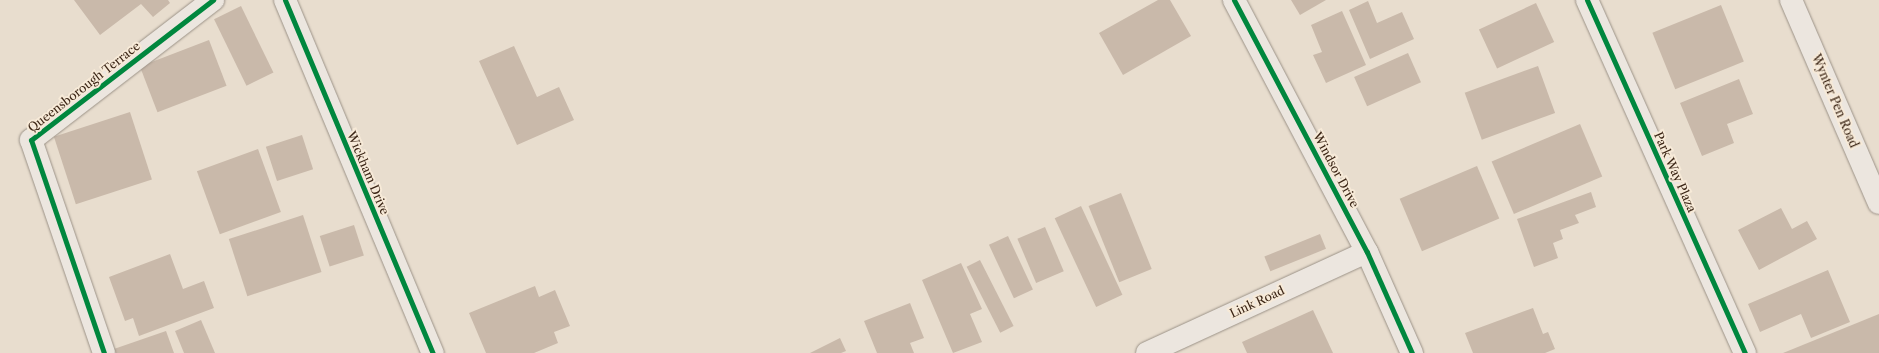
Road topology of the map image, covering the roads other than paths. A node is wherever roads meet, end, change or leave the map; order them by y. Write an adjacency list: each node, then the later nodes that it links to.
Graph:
1 (213, 0): 8 (street, Queensborough Terrace)
2 (284, 0): 9 (street, Wickham Drive)
3 (1234, 0): 7 (street, Windsor Drive)
4 (1587, 0): 12 (street, Park Way Plaza)
5 (1791, 0): 6 (street, Wynter Pen Road)
6 (1879, 203)
7 (1367, 252): 10 (street, Link Road); 11 (street, Windsor Drive)
8 (104, 353)
9 (433, 353)
10 (1147, 353)
11 (1412, 353)
12 (1744, 353)

